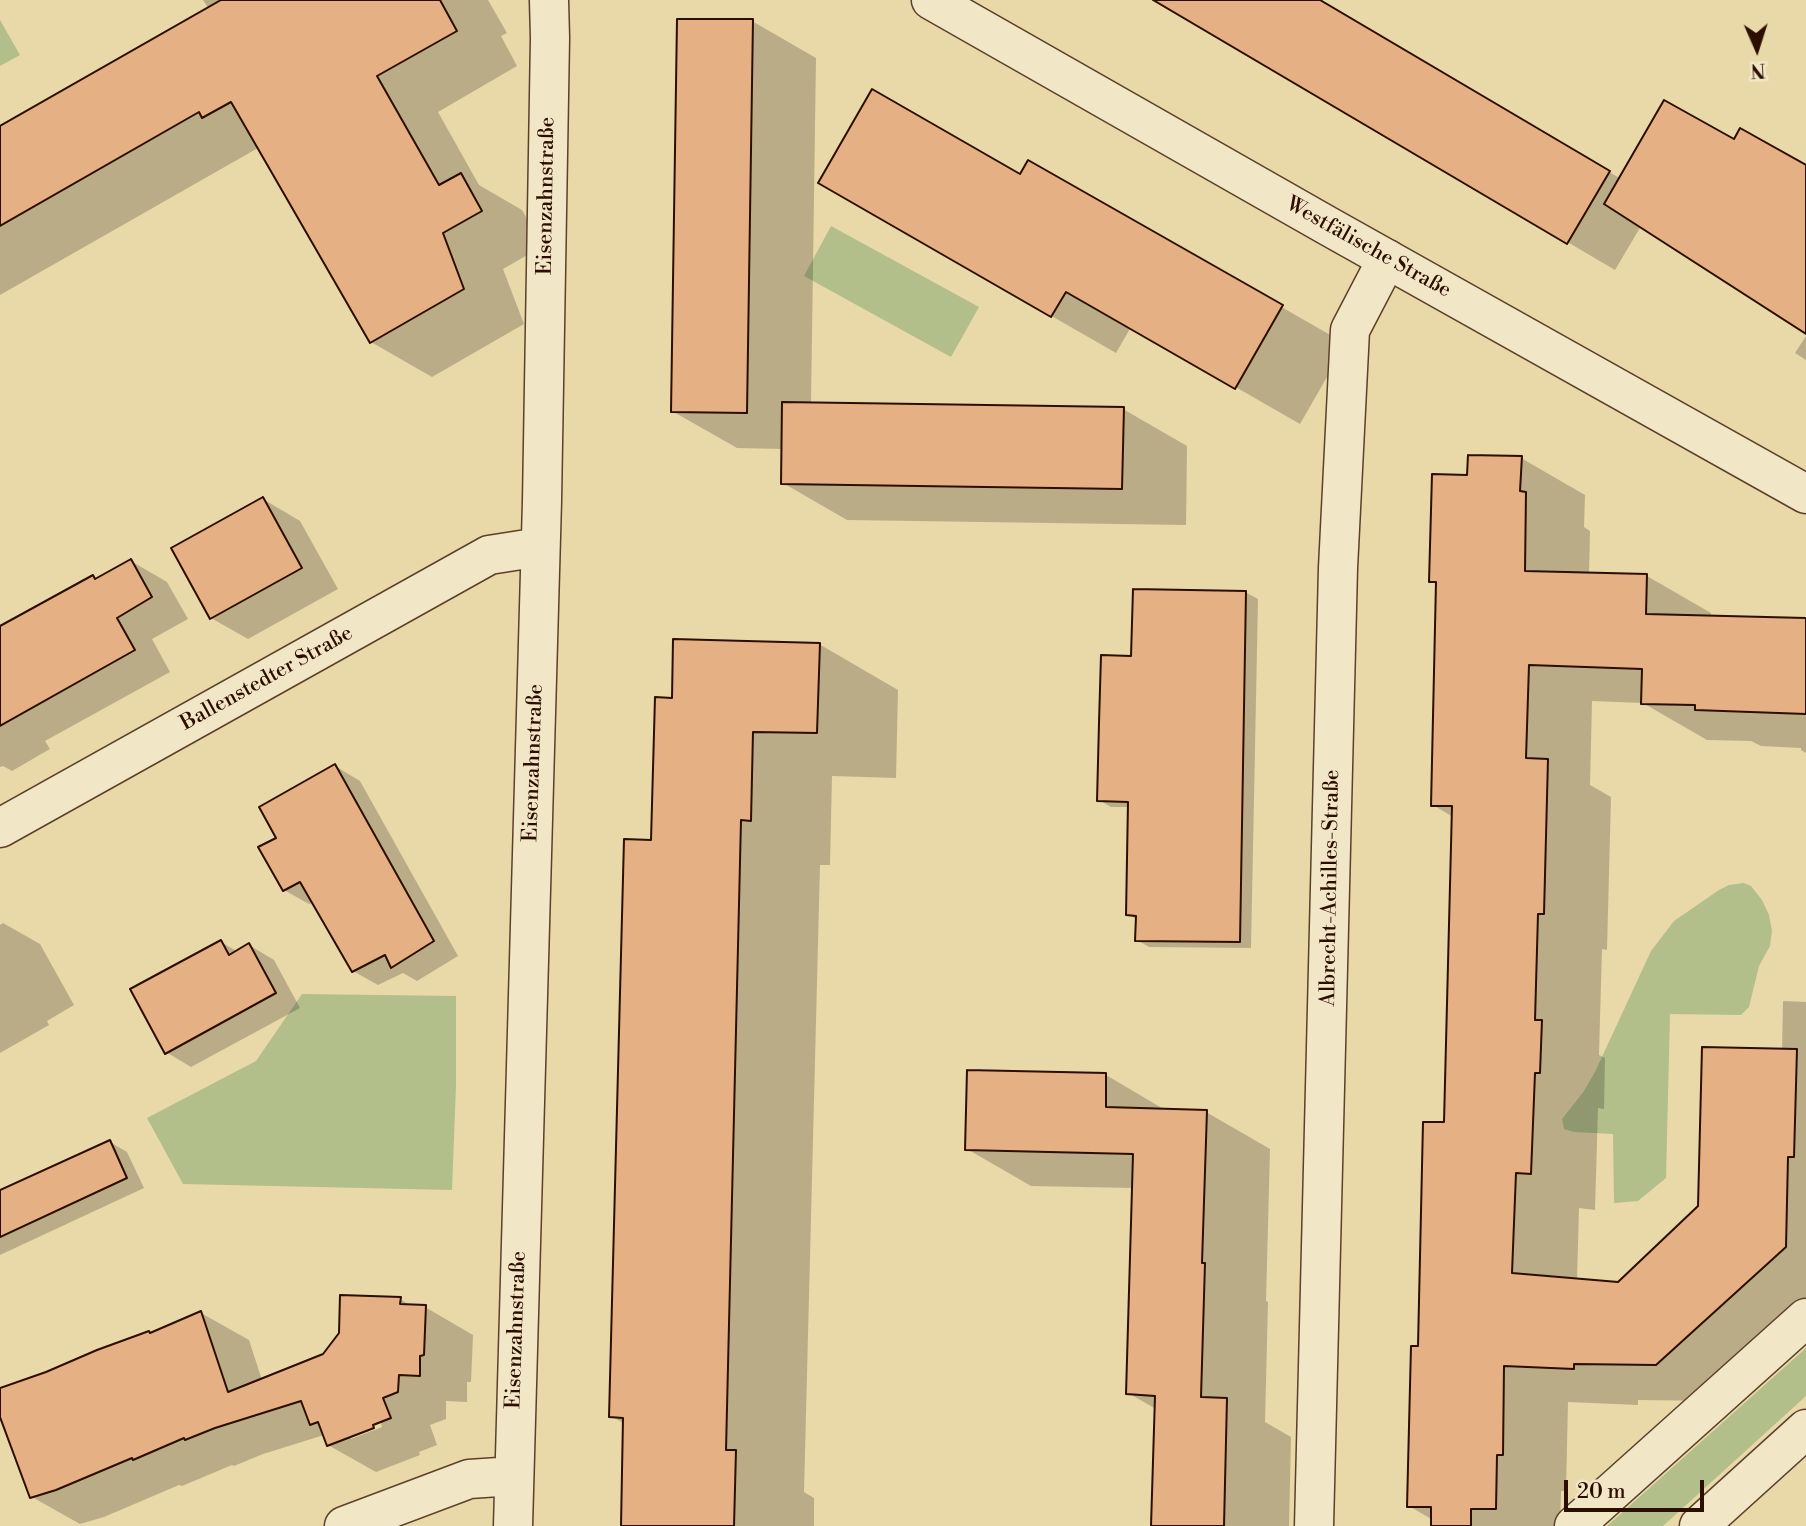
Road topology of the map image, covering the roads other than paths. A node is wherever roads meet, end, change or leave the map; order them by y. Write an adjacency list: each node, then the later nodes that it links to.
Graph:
1 (549, 0): 5 (street, Eisenzahnstraße)
2 (931, 0): 3 (street, Westfälische Straße)
3 (1387, 259): 4 (street, Westfälische Straße); 12 (street, Albrecht-Achilles-Straße)
4 (1806, 494)
5 (540, 547): 6 (street, Ballenstedter Straße); 9 (street, Eisenzahnstraße)
6 (0, 828)
7 (1806, 1318): 13 (street)
8 (1806, 1429): 14 (street)
9 (513, 1476): 10 (street); 11 (street, Eisenzahnstraße)
10 (344, 1526)
11 (513, 1526)
12 (1314, 1526)
13 (1574, 1526)
14 (1699, 1526)

